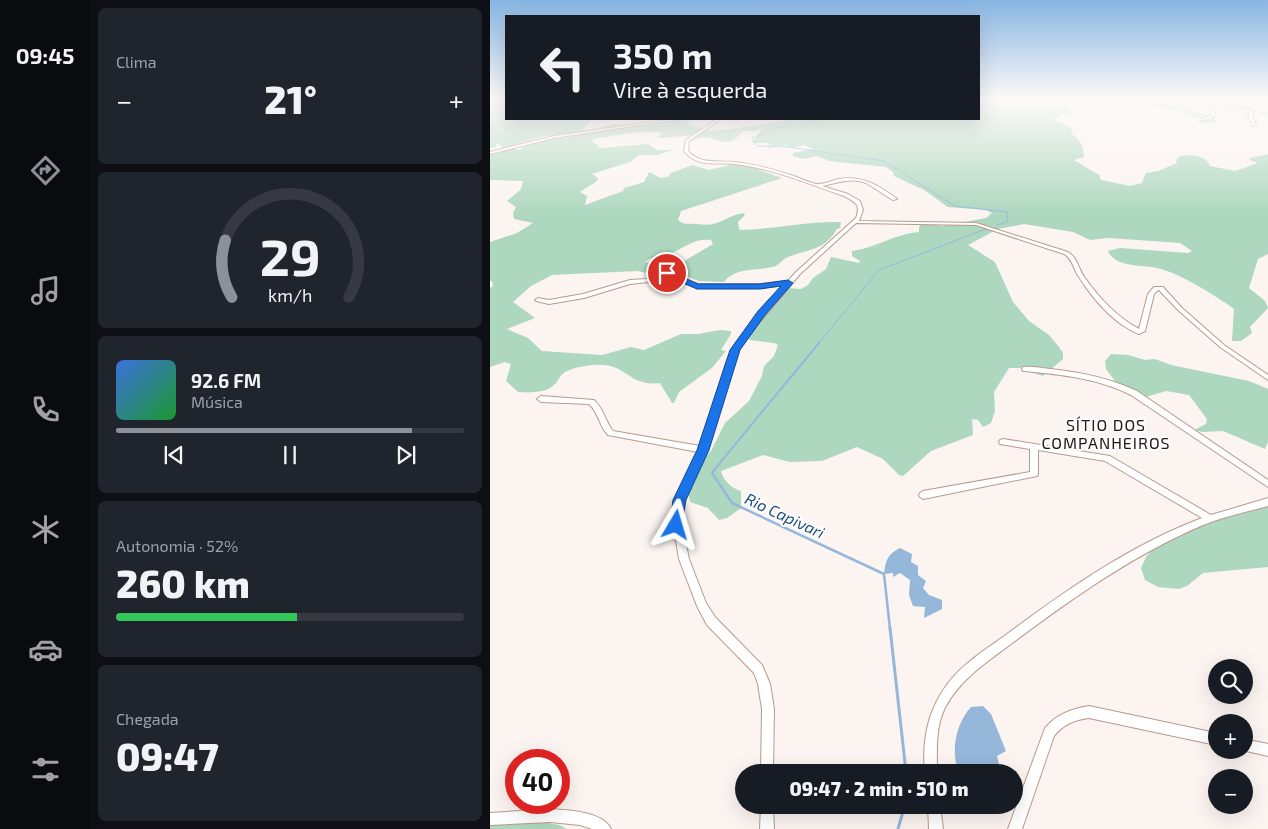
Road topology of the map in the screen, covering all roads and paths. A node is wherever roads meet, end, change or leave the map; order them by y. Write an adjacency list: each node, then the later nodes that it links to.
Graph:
1 (547, 139): 3 (street)
2 (690, 139): 4 (street)
3 (490, 153)
4 (817, 186): 5 (street); 7 (street)
5 (895, 199)
6 (921, 217): 7 (street)
7 (857, 220): 8 (street); 11 (street)
8 (788, 283): 9 (street); 15 (street)
9 (538, 300)
10 (1025, 369): 16 (street)
11 (1268, 378)
12 (541, 399): 15 (street)
13 (1003, 442): 14 (street)
14 (1034, 448): 17 (street); 19 (street)
15 (703, 450): 23 (street)
16 (1268, 484)
17 (923, 495)
18 (1268, 502): 19 (street)
19 (1211, 519): 24 (street)
20 (1208, 737): 31 (street)
21 (1253, 747): 22 (street)
22 (1268, 750)
23 (767, 764)
24 (931, 764)
25 (767, 814): 29 (street)
26 (935, 814): 30 (street)
27 (490, 819): 28 (street)
28 (599, 827)
29 (767, 829)
30 (936, 829)
31 (1015, 829)

